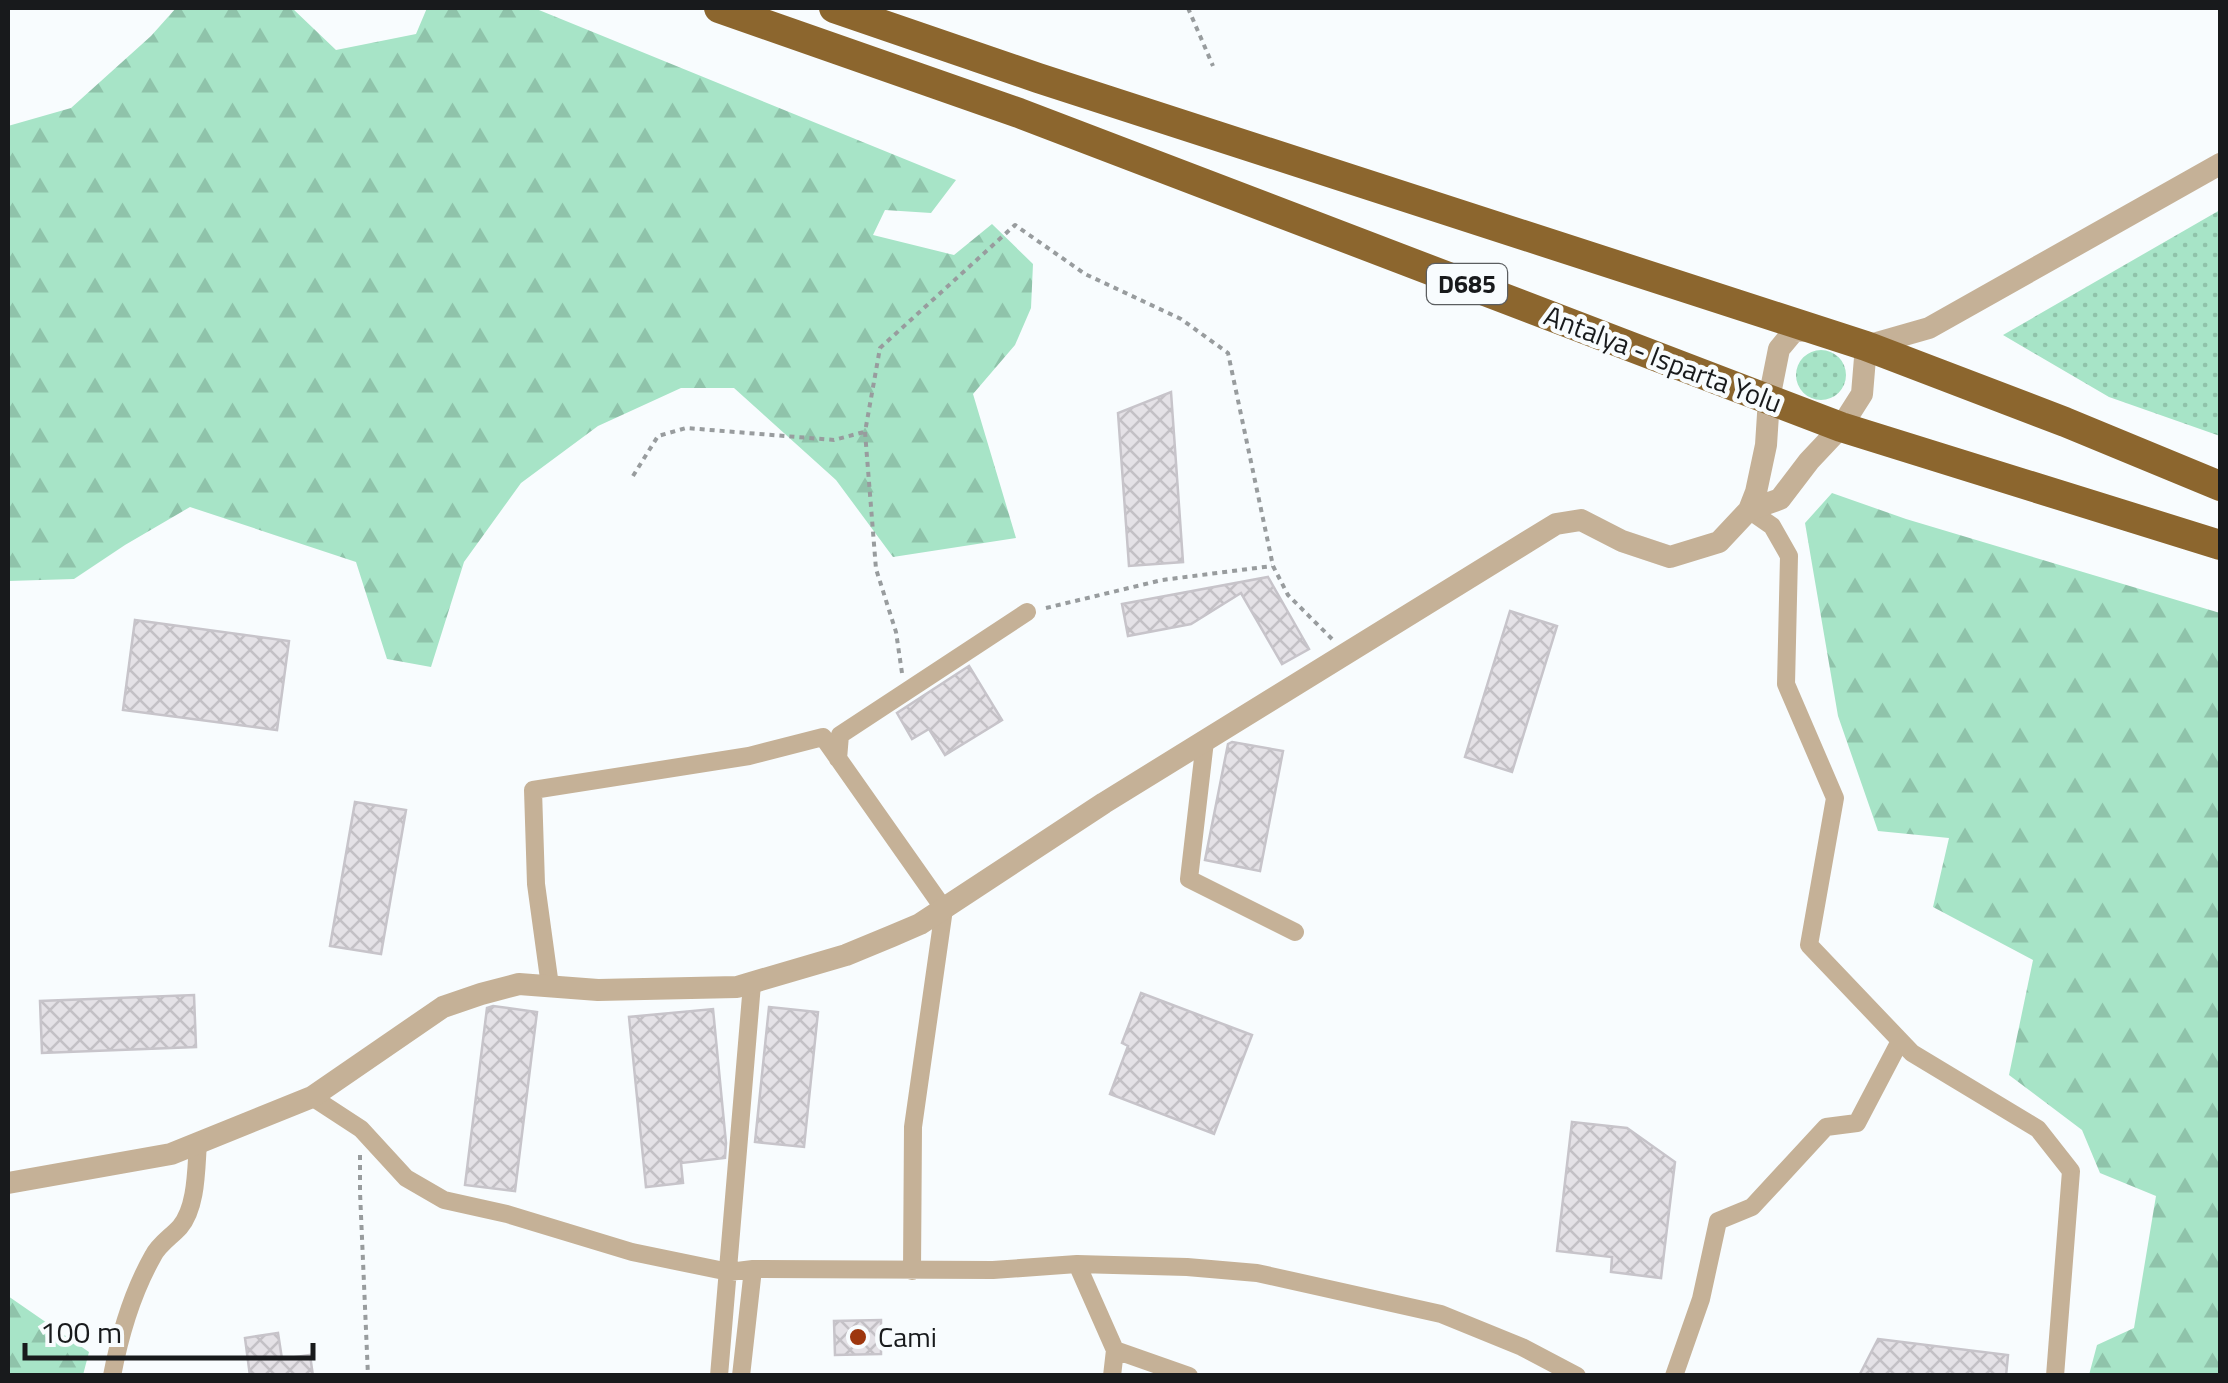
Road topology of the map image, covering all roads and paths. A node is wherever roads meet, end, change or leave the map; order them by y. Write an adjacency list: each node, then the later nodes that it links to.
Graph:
1 (719, 8): 8 (highway, Antalya - Isparta Yolu / D685)
2 (834, 8): 6 (highway, D685)
3 (1188, 8): 4 (path)
4 (1213, 66)
5 (2220, 164): 7 (street)
6 (1816, 330): 7 (highway, D685); 8 (street)
7 (1866, 346): 9 (street); 12 (highway, D685)
8 (1769, 399): 9 (highway, Antalya - Isparta Yolu / D685); 13 (street)
9 (1841, 427): 13 (street); 14 (highway, Antalya - Isparta Yolu / D685)
10 (865, 432): 11 (path); 15 (path); 18 (path)
11 (634, 476)
12 (2220, 486)
13 (1749, 510): 17 (street); 25 (street)
14 (2220, 546)
15 (1273, 566): 16 (path); 17 (path)
16 (1027, 612): 18 (street)
17 (1346, 653): 19 (street)
18 (904, 693): 20 (street)
19 (1205, 741): 21 (street); 22 (street)
20 (838, 759): 21 (street); 24 (street)
21 (944, 909): 23 (street); 32 (street)
22 (1295, 932)
23 (752, 984): 24 (street); 33 (street)
24 (550, 986): 26 (street)
25 (1900, 1041): 42 (street); 43 (street)
26 (312, 1097): 27 (street); 28 (street)
27 (360, 1129): 33 (street); 36 (path)
28 (198, 1143): 29 (street); 35 (street)
29 (8, 1182)
30 (1077, 1264): 32 (street); 34 (street); 41 (street)
31 (753, 1269): 32 (street); 33 (street); 38 (street)
32 (912, 1271)
33 (728, 1272): 37 (street)
34 (1115, 1350): 39 (street); 40 (street)
35 (112, 1376)
36 (368, 1376)
37 (719, 1376)
38 (741, 1376)
39 (1112, 1376)
40 (1190, 1376)
41 (1577, 1376)
42 (1674, 1376)
43 (2056, 1376)

